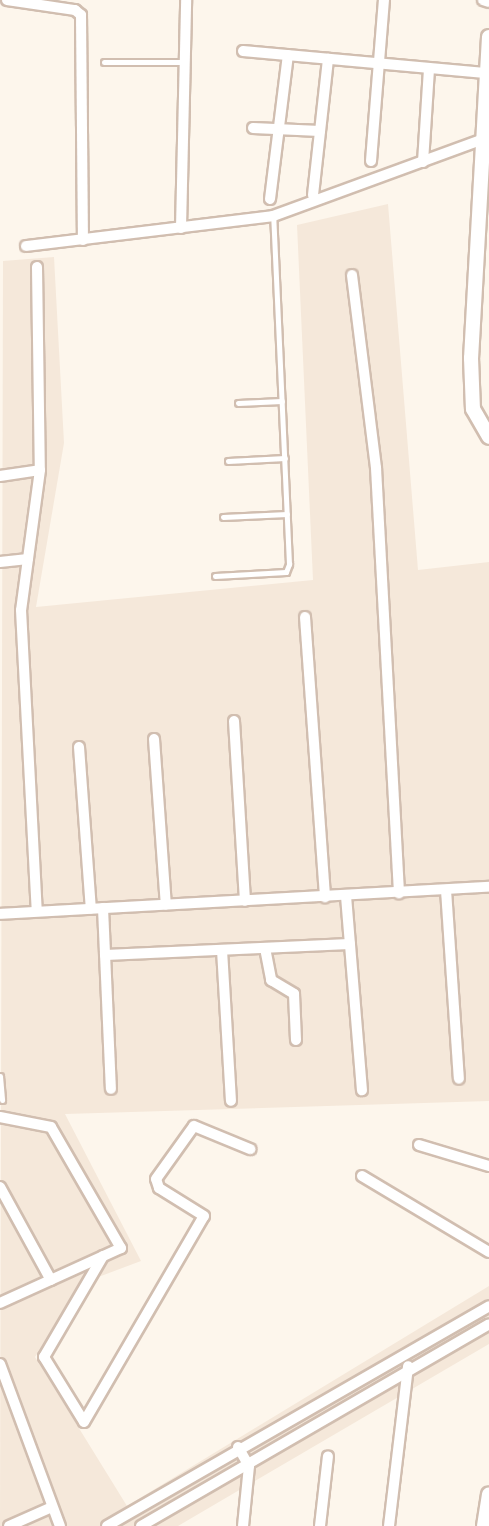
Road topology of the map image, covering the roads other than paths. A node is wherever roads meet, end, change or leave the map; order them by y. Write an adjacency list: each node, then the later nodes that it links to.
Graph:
1 (7, 0): 25 (street)
2 (186, 0): 11 (street)
3 (384, 0): 12 (street)
4 (483, 0): 5 (street)
5 (489, 2)
6 (489, 38): 14 (street)
7 (243, 51): 8 (street)
8 (288, 55): 9 (street); 16 (street)
9 (328, 59): 12 (street); 17 (street)
10 (104, 62): 11 (lane)
11 (184, 62): 24 (street)
12 (380, 63): 13 (street); 19 (street)
13 (429, 68): 14 (street); 20 (street)
14 (485, 73): 18 (street)
15 (253, 128): 16 (street)
16 (279, 129): 17 (street); 22 (street)
17 (320, 131): 21 (street)
18 (481, 140): 20 (street); 31 (street)
19 (371, 161)
20 (423, 162): 23 (street)
21 (313, 195)
22 (270, 199)
23 (273, 216): 24 (street); 29 (lane)
24 (181, 228): 25 (street)
25 (83, 240): 26 (street)
26 (26, 246)
27 (37, 267): 34 (street)
28 (352, 274): 47 (street)
29 (282, 401): 30 (lane); 32 (lane)
30 (238, 403)
31 (489, 437)
32 (285, 458): 33 (lane); 36 (lane)
33 (228, 460)
34 (40, 470): 35 (street); 38 (street)
35 (0, 476)
36 (287, 514): 37 (lane); 40 (lane)
37 (224, 517)
38 (28, 559): 39 (street); 54 (street)
39 (0, 562)
40 (215, 576)
41 (305, 617): 49 (street)
42 (234, 721): 50 (street)
43 (154, 738): 51 (street)
44 (79, 747): 53 (street)
45 (489, 887): 46 (street)
46 (446, 890): 47 (street); 62 (street)
47 (399, 892): 48 (street)
48 (346, 896): 49 (street); 56 (street)
49 (325, 897): 50 (street)
50 (244, 901): 51 (street)
51 (166, 905): 52 (street)
52 (104, 908): 53 (street); 59 (street)
53 (91, 909): 54 (street)
54 (37, 911): 55 (street)
55 (0, 914)
56 (350, 944): 57 (street); 64 (street)
57 (265, 948): 58 (street); 60 (street)
58 (222, 950): 59 (street); 66 (street)
59 (105, 955): 63 (street)
60 (296, 1040)
61 (0, 1076): 65 (lane)
62 (459, 1079)
63 (111, 1089)
64 (362, 1090)
65 (2, 1100)
66 (231, 1101)
67 (0, 1117): 74 (street)
68 (419, 1145): 70 (street)
69 (250, 1149): 74 (street)
70 (489, 1166)
71 (362, 1176): 73 (street)
72 (0, 1187): 75 (street)
73 (489, 1252)
74 (103, 1256): 75 (street)
75 (51, 1280): 76 (street)
76 (0, 1303)
77 (489, 1306): 79 (street)
78 (489, 1324): 81 (street)
79 (406, 1354): 81 (street); 82 (street)
80 (0, 1364): 86 (street)
81 (408, 1370): 84 (street); 93 (street)
82 (238, 1447): 84 (street); 89 (street)
83 (328, 1456): 92 (street)
84 (249, 1467): 90 (street); 91 (street)
85 (489, 1494): 94 (street)
86 (52, 1507): 87 (street); 88 (street)
87 (9, 1526)
88 (60, 1526)
89 (107, 1526)
90 (141, 1526)
91 (243, 1526)
92 (320, 1526)
93 (389, 1526)
94 (484, 1526)

